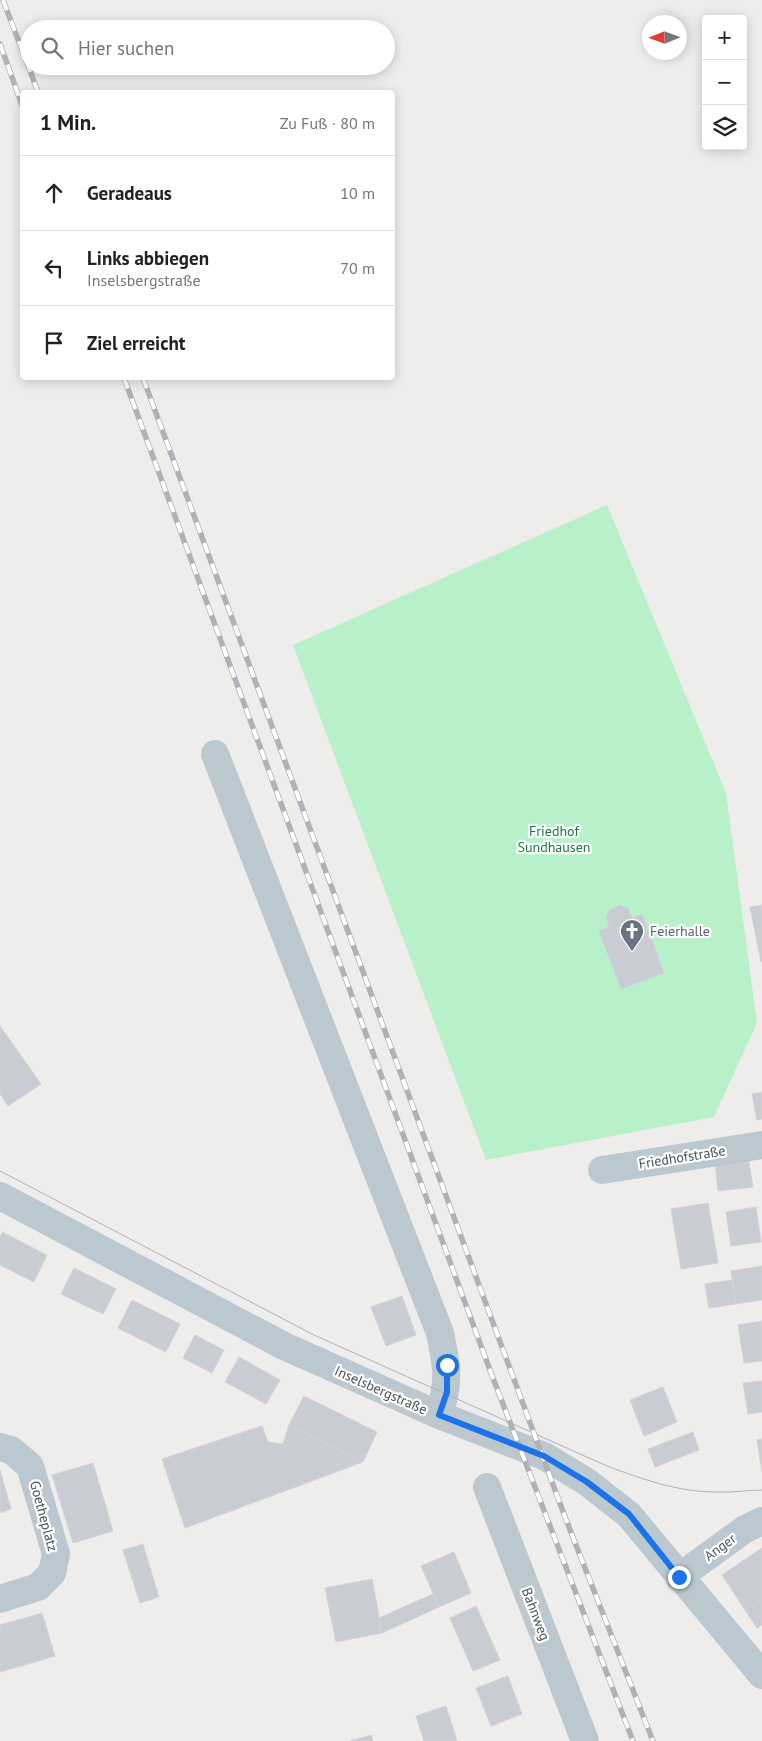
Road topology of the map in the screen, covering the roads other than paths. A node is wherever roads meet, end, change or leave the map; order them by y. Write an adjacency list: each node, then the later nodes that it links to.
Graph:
1 (215, 754): 5 (street)
2 (762, 1145): 3 (street, Friedhofstraße)
3 (602, 1170)
4 (0, 1196): 5 (street, Inselsbergstraße)
5 (439, 1415): 9 (street, Inselsbergstraße)
6 (0, 1447): 10 (street, Goetheplatz)
7 (487, 1487): 12 (street, Bahnweg)
8 (762, 1520): 9 (street, Anger)
9 (679, 1577): 11 (street, Inselsbergstraße)
10 (0, 1599)
11 (762, 1675)
12 (585, 1741)

